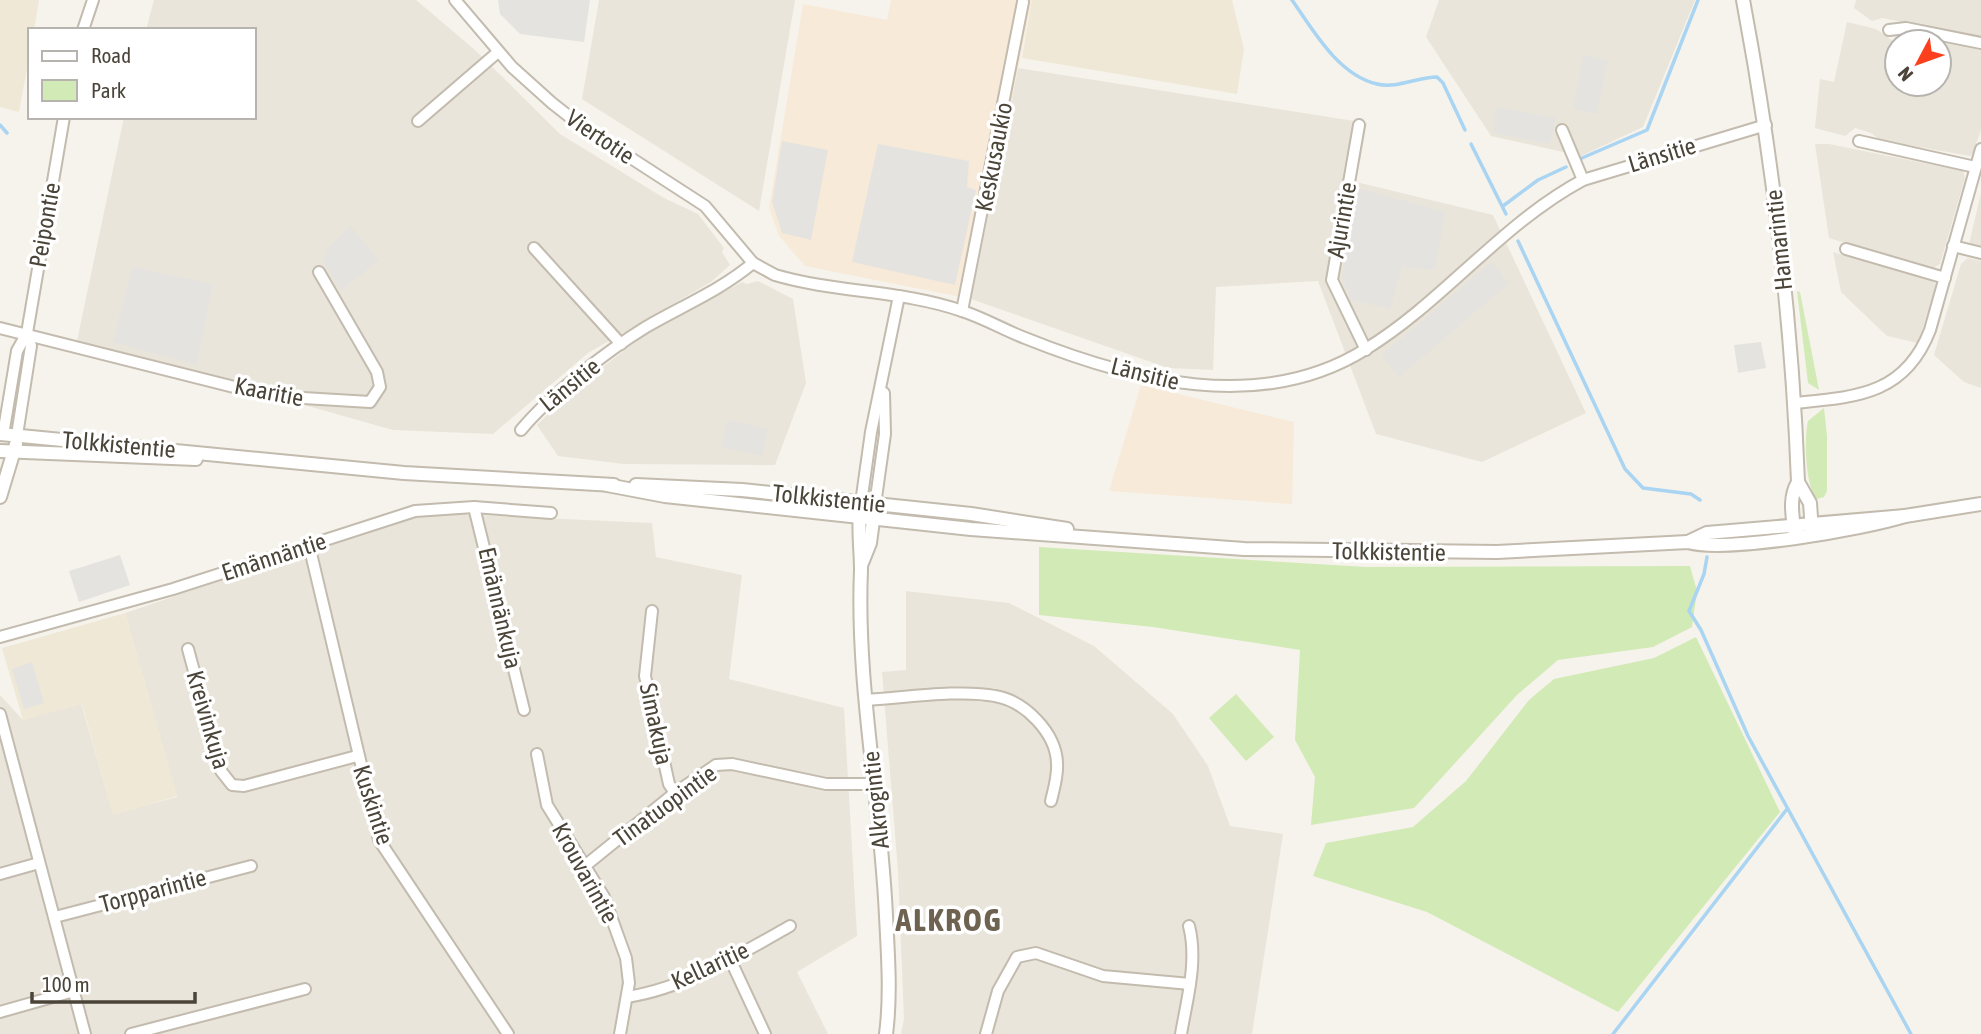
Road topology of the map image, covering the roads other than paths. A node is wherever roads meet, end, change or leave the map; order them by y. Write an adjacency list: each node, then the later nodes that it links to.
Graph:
1 (93, 0): 5 (street)
2 (455, 0): 8 (street, Viertotie)
3 (1743, 0): 12 (street, Hamarintie)
4 (1023, 2): 26 (street, Keskusaukio)
5 (84, 28)
6 (1953, 38): 7 (street)
7 (1981, 43)
8 (498, 52): 10 (street); 22 (street, Viertotie)
9 (64, 119): 28 (street, Peipontie)
10 (418, 121)
11 (1359, 125): 30 (street, Ajurintie)
12 (1766, 125): 17 (street, Länsitie); 32 (street, Hamarintie)
13 (1562, 130): 17 (street)
14 (1859, 141): 16 (street)
15 (1981, 149): 16 (street)
16 (1975, 167): 18 (street)
17 (1583, 180): 30 (street, Länsitie)
18 (1954, 246): 21 (street); 24 (street)
19 (534, 248): 29 (street)
20 (1846, 249): 24 (street)
21 (1981, 253)
22 (753, 263): 25 (street, Länsitie); 29 (street, Länsitie)
23 (319, 272): 28 (street, Kaaritie)
24 (1945, 278): 32 (street)
25 (899, 296): 26 (street, Länsitie); 31 (street)
26 (962, 311): 30 (street, Länsitie)
27 (0, 328): 28 (street)
28 (27, 333): 34 (street, Peipontie); 35 (street, Peipontie)
29 (621, 344): 33 (street, Länsitie)
30 (1366, 350)
31 (883, 384): 43 (street); 44 (street)
32 (1795, 403): 39 (street, Hamarintie)
33 (521, 430)
34 (1, 434): 35 (street, Tolkkistentie); 36 (street)
35 (17, 436): 37 (street); 38 (street, Tolkkistentie)
36 (0, 451): 37 (street, Tolkkistentie)
37 (15, 451): 38 (street, Tolkkistentie); 40 (street)
38 (239, 458): 43 (street, Tolkkistentie)
39 (1798, 482): 46 (street, Hamarintie); 47 (street, Hamarintie)
40 (0, 497)
41 (1981, 504): 46 (street, Tolkkistentie)
42 (474, 507): 45 (street, Emännäntie); 48 (street, Emännäntie); 54 (street, Emännänkuja)
43 (860, 510): 44 (street, Tolkkistentie); 49 (street, Alkrogintie)
44 (874, 511): 47 (street, Tolkkistentie); 49 (street, Alkrogintie)
45 (551, 513)
46 (1812, 529): 47 (street, Tolkkistentie)
47 (1794, 530)
48 (309, 545): 51 (street, Emännäntie); 57 (street, Kuskintie)
49 (861, 566): 53 (street, Alkrogintie)
50 (652, 611): 59 (street, Simakuja)
51 (0, 637)
52 (188, 649): 57 (street, Kreivinkuja)
53 (866, 700): 58 (street, Alkrogintie); 60 (street)
54 (524, 710)
55 (0, 714): 61 (street)
56 (537, 754): 62 (street, Krouvarintie)
57 (357, 756): 76 (street, Kuskintie)
58 (874, 784): 59 (street, Tinatuopintie); 79 (street, Alkrogintie)
59 (675, 793): 62 (street, Tinatuopintie)
60 (1051, 800)
61 (39, 863): 64 (street); 65 (street)
62 (586, 865): 72 (street, Krouvarintie)
63 (251, 866): 65 (street, Torpparintie)
64 (0, 874)
65 (55, 918): 71 (street)
66 (790, 926): 68 (street, Kellaritie)
67 (1189, 926): 69 (street)
68 (730, 960): 72 (street, Kellaritie); 78 (street)
69 (1190, 984): 80 (street); 81 (street)
70 (305, 989): 75 (street)
71 (74, 991): 73 (street); 74 (street)
72 (627, 997): 77 (street, Krouvarintie)
73 (0, 1012)
74 (85, 1034)
75 (131, 1034)
76 (508, 1034)
77 (620, 1034)
78 (765, 1034)
79 (886, 1034)
80 (986, 1034)
81 (1181, 1034)

